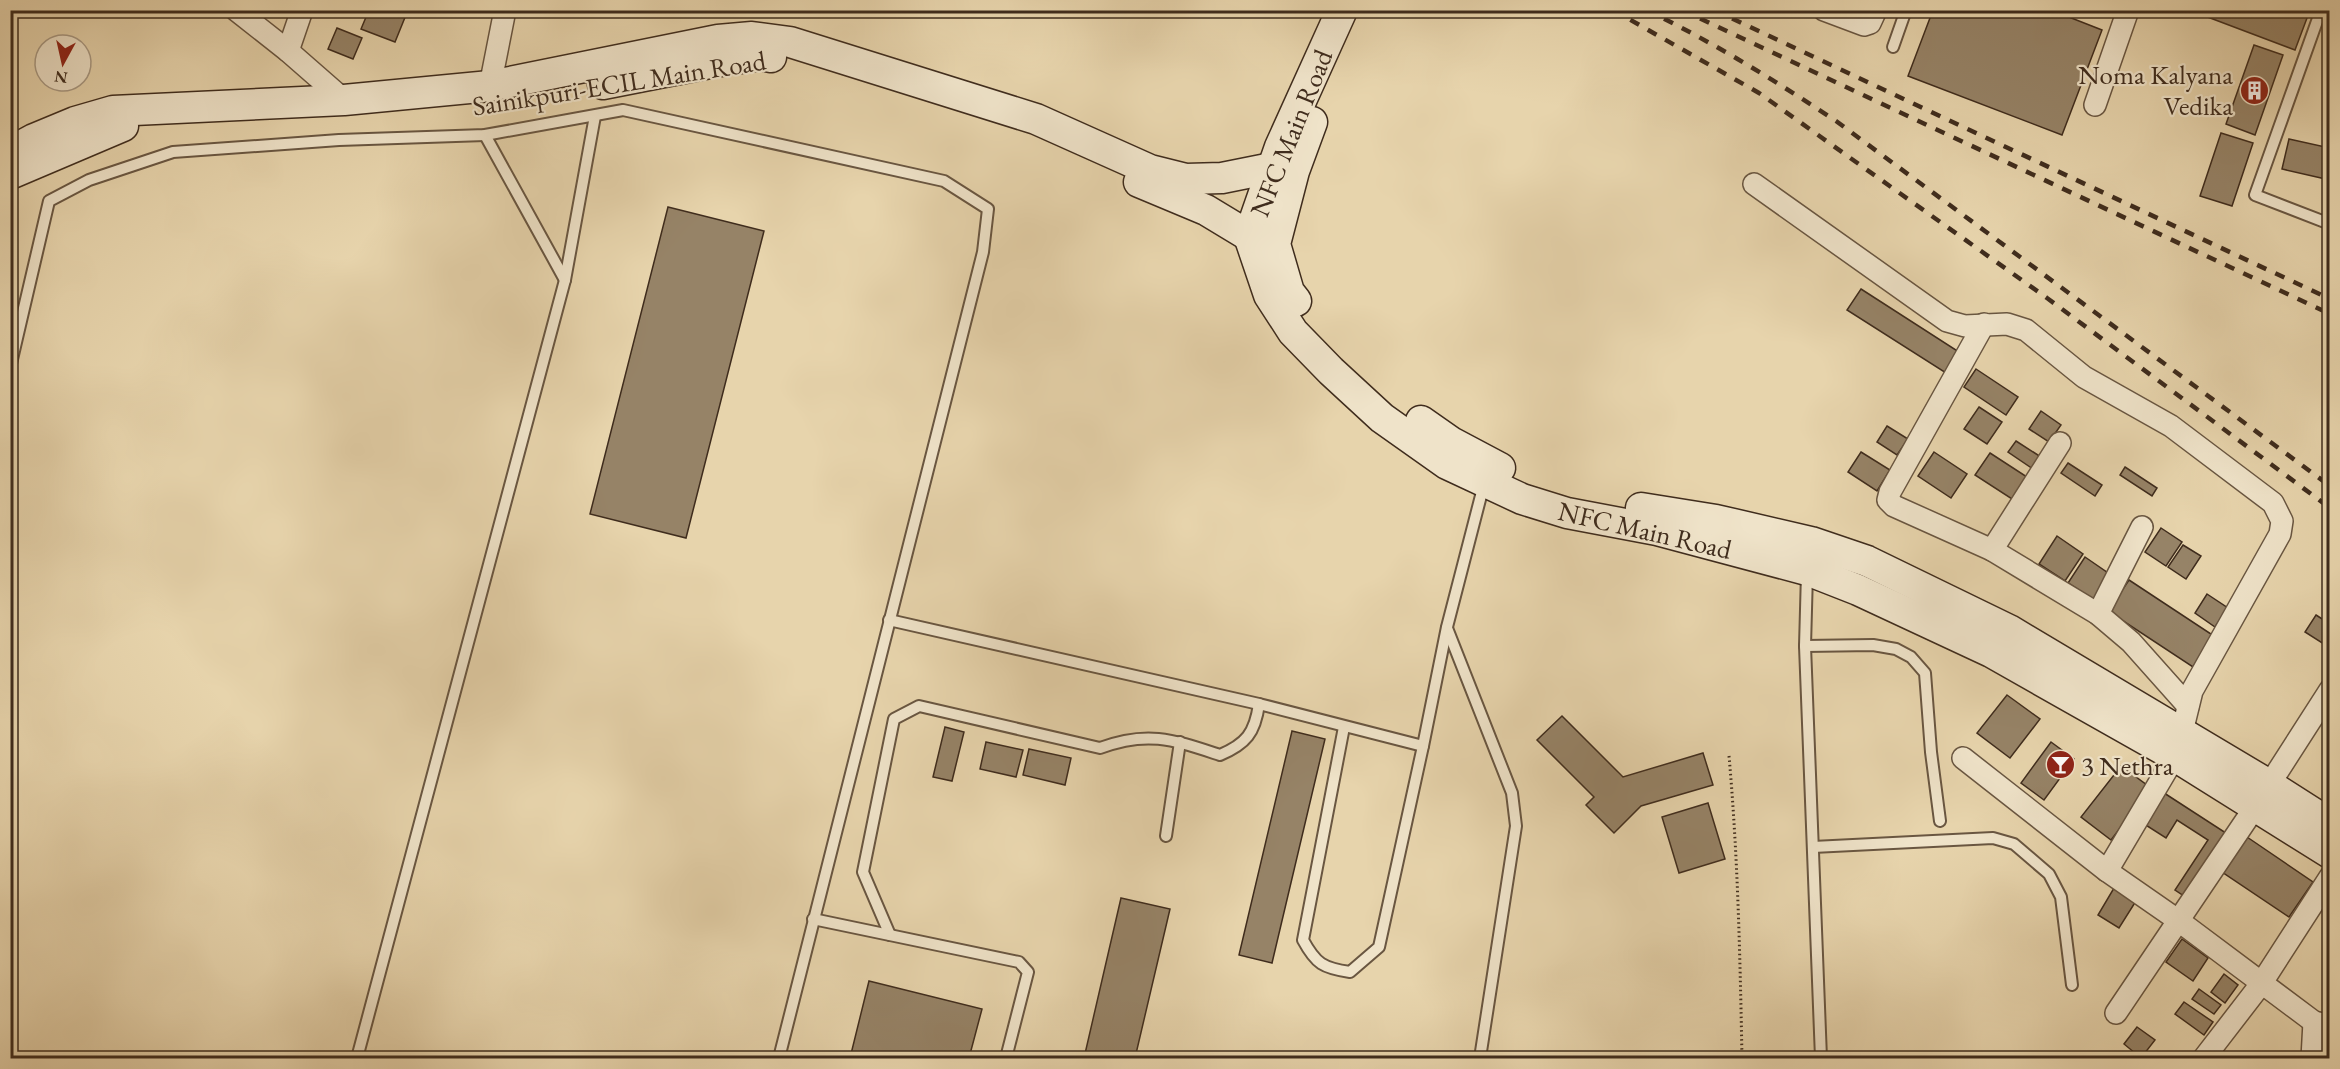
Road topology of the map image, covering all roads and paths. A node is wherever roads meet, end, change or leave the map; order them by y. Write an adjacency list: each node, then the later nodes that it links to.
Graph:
1 (236, 10): 12 (street)
2 (302, 10): 12 (street)
3 (505, 10): 13 (street)
4 (1342, 10): 19 (main road, NFC Main Road)
5 (1360, 10): 19 (main road, NFC Main Road)
6 (1824, 10): 7 (street)
7 (1875, 10)
8 (1906, 10): 11 (lane)
9 (2128, 10): 15 (street)
10 (2321, 10): 22 (lane)
11 (1893, 47)
12 (288, 51): 14 (street)
13 (490, 86): 14 (main road, Sainikpuri-ECIL Main Road); 19 (main road, Sainikpuri-ECIL Main Road)
14 (344, 100): 18 (main road, Sainikpuri-ECIL Main Road)
15 (2095, 105)
16 (595, 116): 17 (lane); 24 (lane); 33 (lane)
17 (485, 135): 24 (lane); 26 (lane)
18 (10, 152)
19 (1283, 170): 23 (main road, NFC Main Road)
20 (10, 174): 23 (main road, Sainikpuri-ECIL Main Road)
21 (1754, 184): 25 (street)
22 (2330, 224)
23 (1262, 240): 28 (main road, NFC Main Road); 39 (main road, NFC Main Road)
24 (565, 280): 59 (lane)
25 (1984, 324): 30 (street); 39 (street)
26 (10, 368)
27 (2060, 443): 30 (street)
28 (1484, 482): 31 (main road, NFC Main Road); 34 (lane)
29 (2142, 527): 32 (street)
30 (1992, 550): 32 (street)
31 (1808, 570): 35 (lane); 39 (main road, NFC Main Road)
32 (2098, 614): 39 (street)
33 (889, 620): 37 (lane); 52 (lane)
34 (1447, 627): 41 (lane); 62 (lane)
35 (1806, 646): 45 (lane); 48 (lane)
36 (2330, 690): 44 (street)
37 (1259, 704): 38 (lane); 40 (lane)
38 (1344, 727): 41 (lane); 41 (lane)
39 (2182, 732): 44 (main road, NFC Main Road); 50 (street)
40 (1180, 742): 47 (lane); 54 (lane)
41 (1424, 746)
42 (1729, 756): 63 (path)
43 (1963, 758): 50 (street)
44 (2262, 796): 46 (main road, NFC Main Road); 49 (main road, NFC Main Road); 53 (street)
45 (1940, 821)
46 (2330, 824)
47 (1166, 836)
48 (1813, 847): 56 (lane); 64 (lane)
49 (2330, 853)
50 (2107, 872): 53 (street)
51 (2330, 877): 55 (street)
52 (813, 919): 54 (lane); 60 (lane)
53 (2179, 921): 55 (street); 57 (street)
54 (890, 935): 61 (lane)
55 (2261, 984): 58 (street); 65 (street)
56 (2072, 985)
57 (2116, 1013)
58 (2322, 1024): 66 (street)
59 (357, 1059)
60 (779, 1059)
61 (1006, 1059)
62 (1480, 1059)
63 (1742, 1059)
64 (1821, 1059)
65 (2204, 1059)
66 (2312, 1059)

